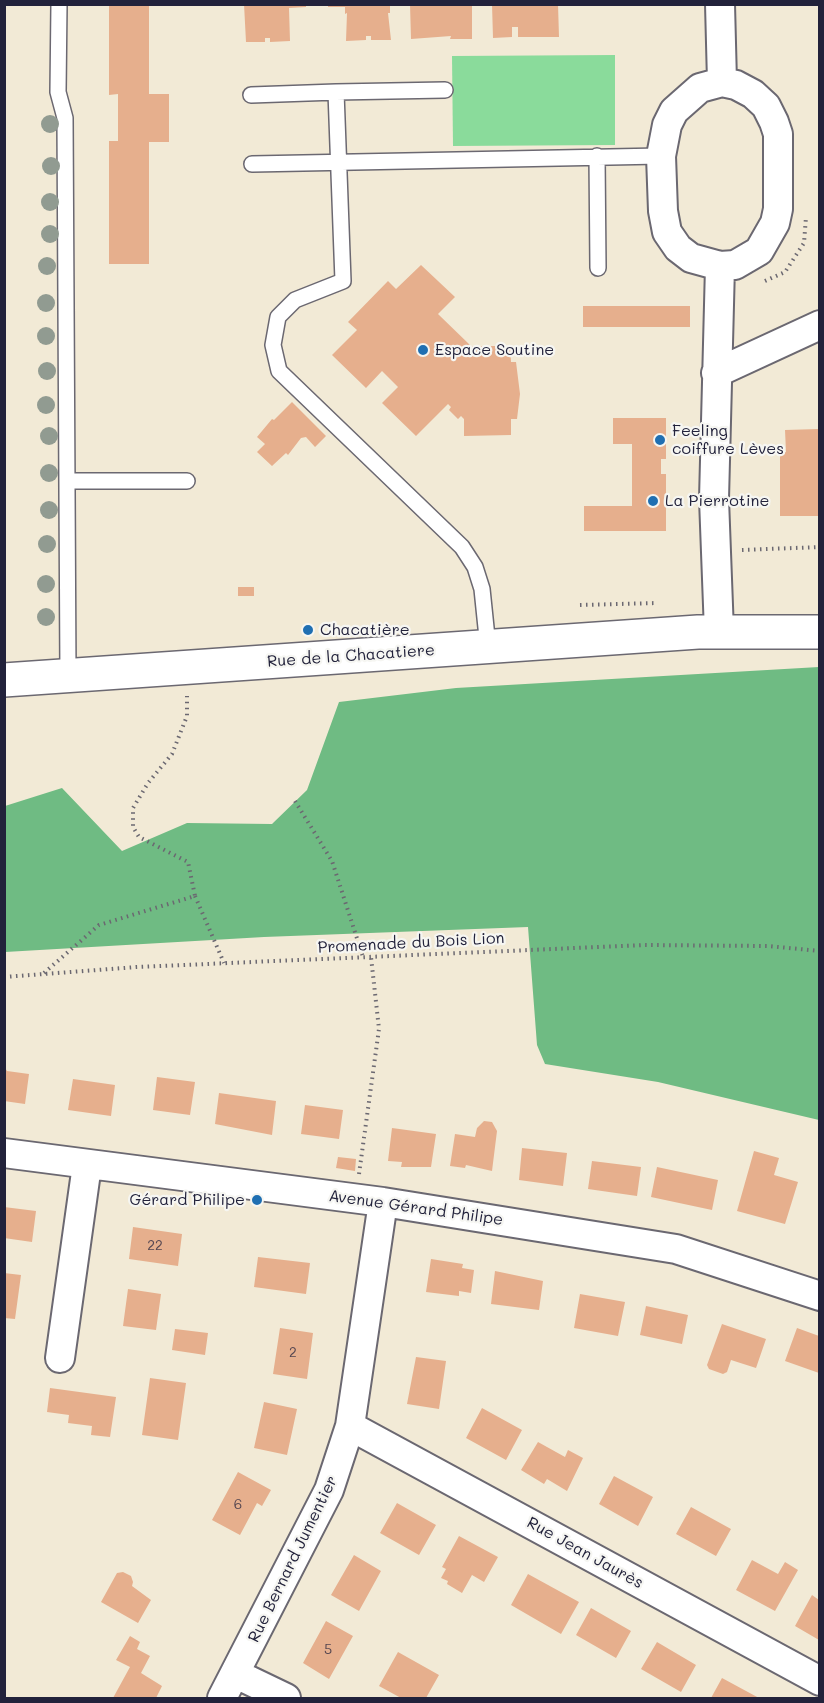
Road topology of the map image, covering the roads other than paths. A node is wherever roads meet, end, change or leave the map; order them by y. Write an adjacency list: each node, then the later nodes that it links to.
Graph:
1 (59, 4): 15 (lane)
2 (720, 4): 3 (street)
3 (722, 82): 8 (street); 11 (street)
4 (446, 90): 5 (lane)
5 (336, 92): 6 (lane); 9 (lane)
6 (251, 95)
7 (597, 156): 8 (lane); 9 (lane); 12 (lane)
8 (661, 156): 11 (street)
9 (339, 163): 10 (lane); 19 (lane)
10 (252, 164)
11 (720, 266): 14 (street)
12 (598, 268)
13 (819, 325): 14 (street)
14 (716, 373): 17 (street)
15 (67, 481): 16 (lane); 20 (lane)
16 (187, 481)
17 (708, 632): 18 (street, Rue de la Chacatiere); 19 (street, Rue de la Chacatiere)
18 (819, 632)
19 (488, 647): 20 (street, Rue de la Chacatiere)
20 (68, 676): 21 (street, Rue de la Chacatiere)
21 (4, 680)
22 (4, 1153): 23 (street, Avenue Gérard Philipe)
23 (87, 1165): 24 (street, Avenue Gérard Philipe); 26 (street)
24 (369, 1200): 25 (street, Avenue Gérard Philipe); 27 (street, Rue Bernard Jumentier)
25 (819, 1296)
26 (60, 1358)
27 (350, 1426): 28 (street, Rue Bernard Jumentier); 29 (street, Rue Jean Jaurès)
28 (237, 1674): 30 (street, Rue Bernard Jumentier); 31 (street)
29 (819, 1681)
30 (222, 1698)
31 (286, 1698)

